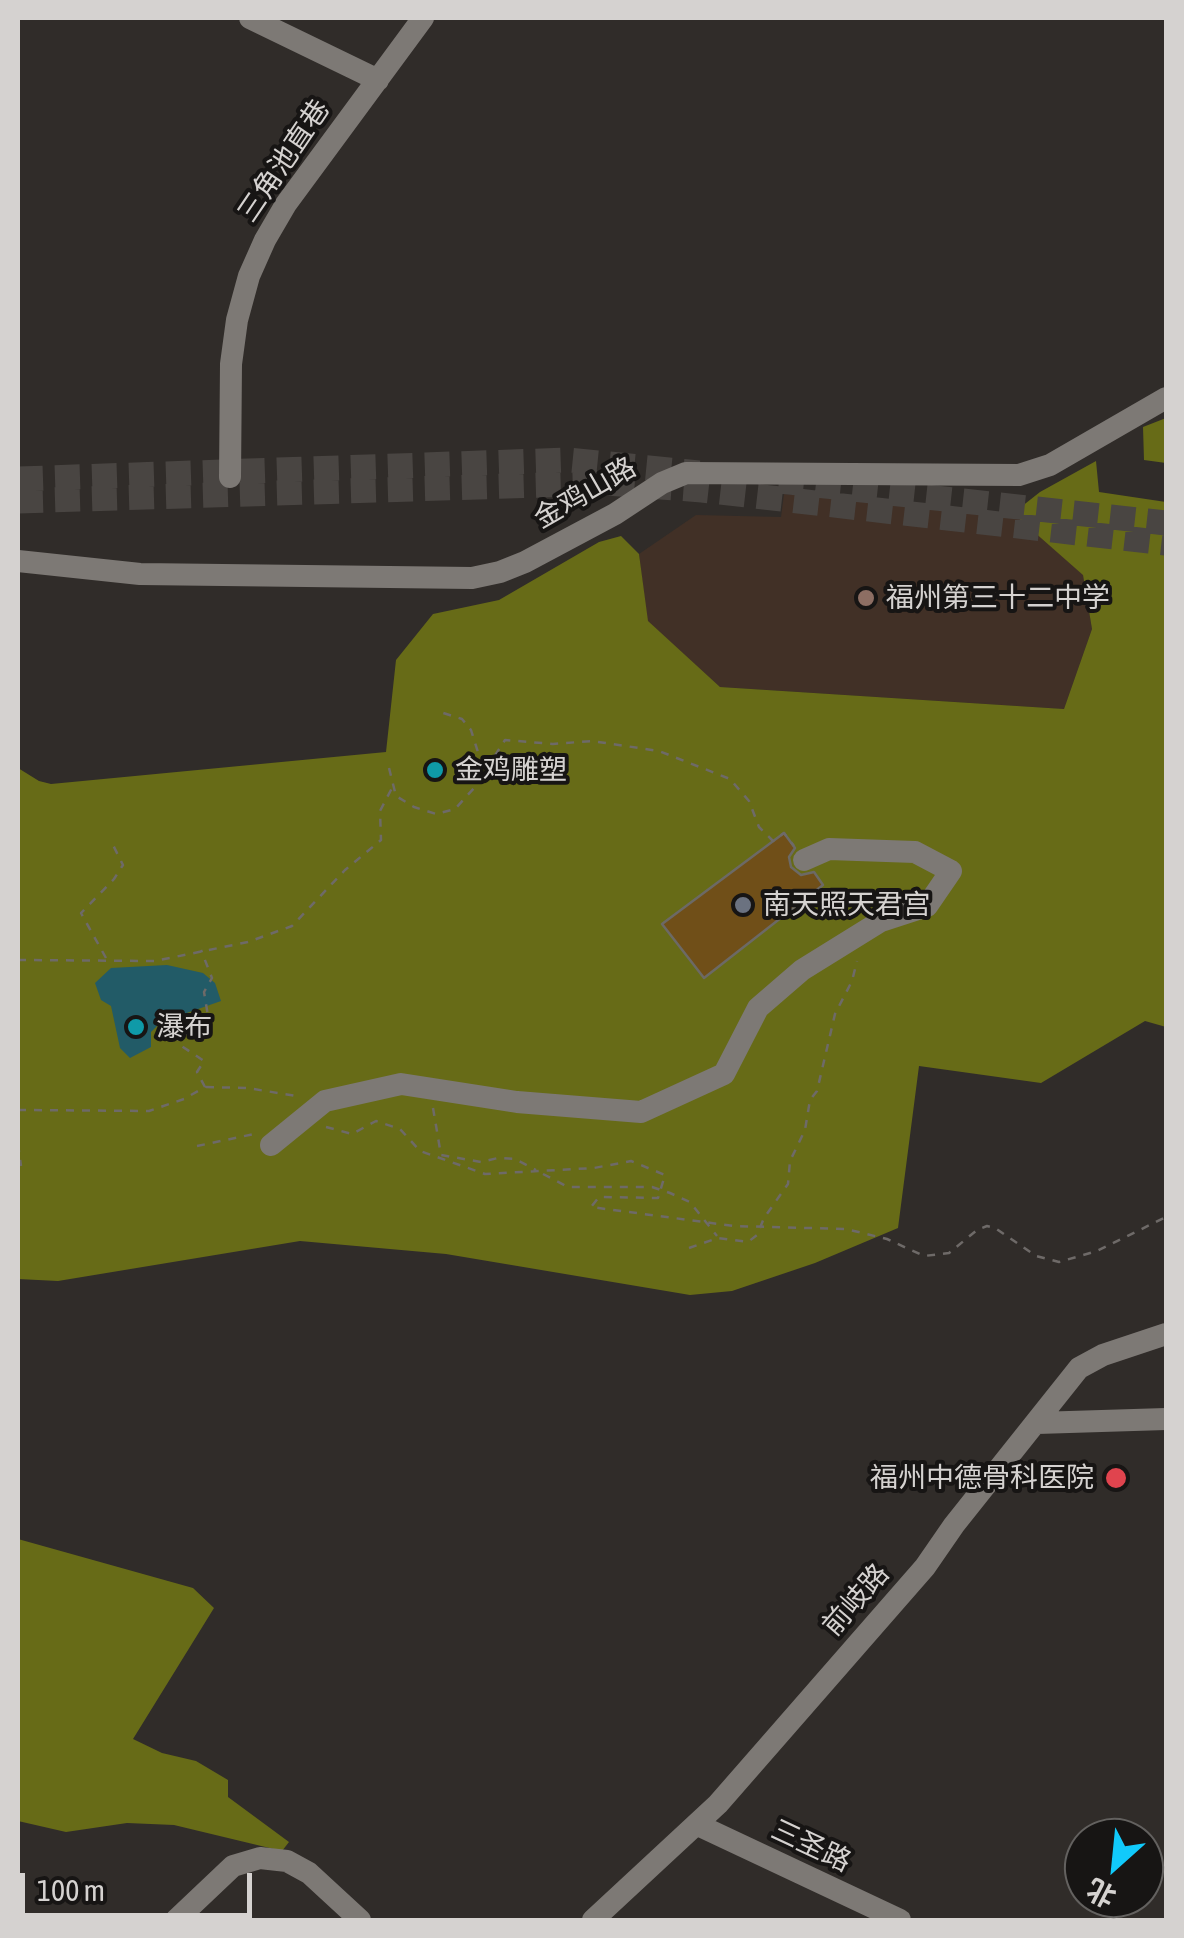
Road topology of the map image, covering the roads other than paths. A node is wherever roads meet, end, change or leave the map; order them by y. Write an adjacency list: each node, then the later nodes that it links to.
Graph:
1 (250, 18): 3 (street)
2 (423, 18): 3 (street, 三角池直巷)
3 (378, 80): 5 (street, 三角池直巷)
4 (1166, 398): 6 (street, 金鸡山路)
5 (230, 476)
6 (18, 561)
7 (804, 860): 8 (street)
8 (269, 1139)
9 (1166, 1334): 11 (street, 前岐路)
10 (1166, 1418): 11 (street)
11 (1037, 1423): 12 (street, 前岐路)
12 (693, 1830): 15 (street, 前岐路); 16 (street, 三圣路); 17 (street, 三圣路)
13 (176, 1920): 14 (street)
14 (360, 1920)
15 (593, 1920)
16 (869, 1920)
17 (900, 1920)

